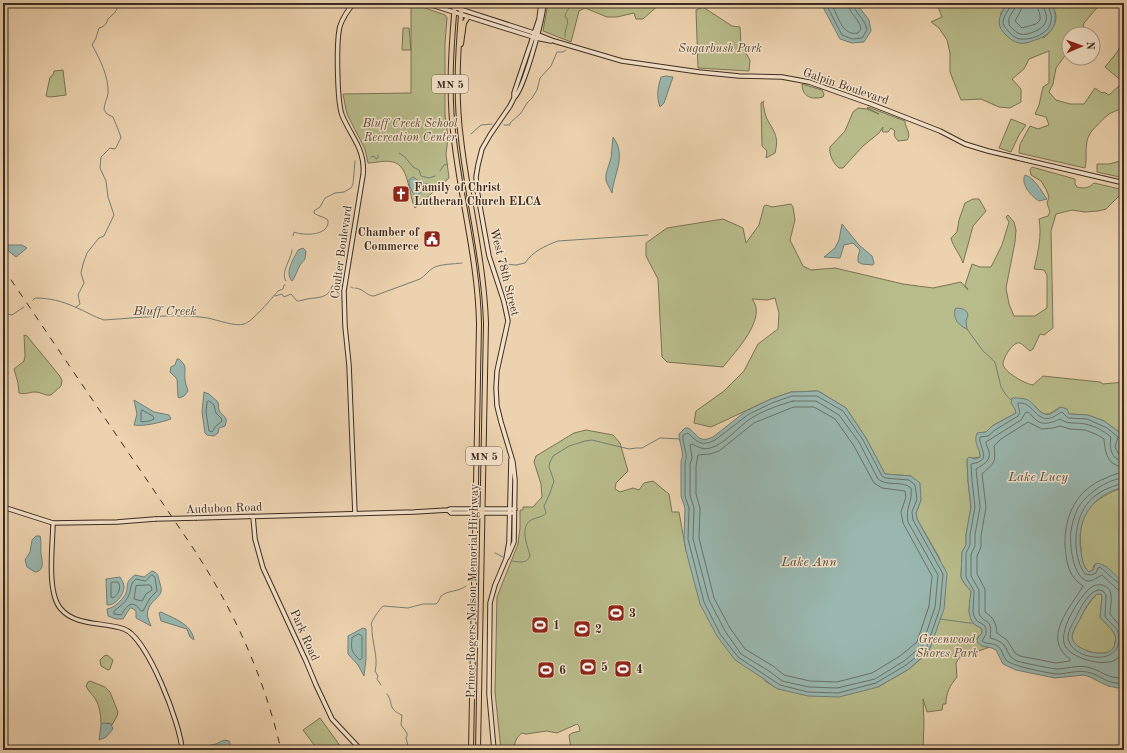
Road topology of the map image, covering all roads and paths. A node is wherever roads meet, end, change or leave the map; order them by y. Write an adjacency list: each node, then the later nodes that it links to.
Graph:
1 (354, 3): 17 (street, Coulter Boulevard)
2 (425, 3): 7 (street, Galpin Boulevard)
3 (445, 3): 7 (street, Galpin Boulevard)
4 (462, 3): 8 (main road, Prince Rogers Nelson Memorial Highway / MN 5)
5 (541, 3): 10 (street, West 78th Street)
6 (544, 3): 10 (street, West 78th Street)
7 (454, 8): 8 (street, Galpin Boulevard); 14 (main road, Prince Rogers Nelson Memorial Highway / MN 5)
8 (461, 12): 9 (street, Galpin Boulevard); 10 (street, Galpin Boulevard); 11 (main road, Prince Rogers Nelson Memorial Highway / MN 5)
9 (468, 17): 10 (street, Galpin Boulevard); 11 (main road)
10 (535, 36): 12 (street, Galpin Boulevard); 16 (street, West 78th Street)
11 (457, 64): 15 (main road, Prince Rogers Nelson Memorial Highway / MN 5)
12 (1124, 183)
13 (3, 507): 19 (street, Audubon Road)
14 (476, 511): 15 (street, Audubon Road); 17 (street, Audubon Road); 22 (main road, Prince Rogers Nelson Memorial Highway / MN 5)
15 (483, 511): 16 (street, Audubon Road); 23 (main road, Prince Rogers Nelson Memorial Highway / MN 5)
16 (513, 511): 24 (street, West 78th Street)
17 (355, 514): 18 (street, Audubon Road)
18 (253, 517): 19 (street, Audubon Road, bridge); 21 (street, Park Road)
19 (53, 522): 20 (street)
20 (182, 750)
21 (361, 750)
22 (471, 750)
23 (478, 750)
24 (494, 750)

